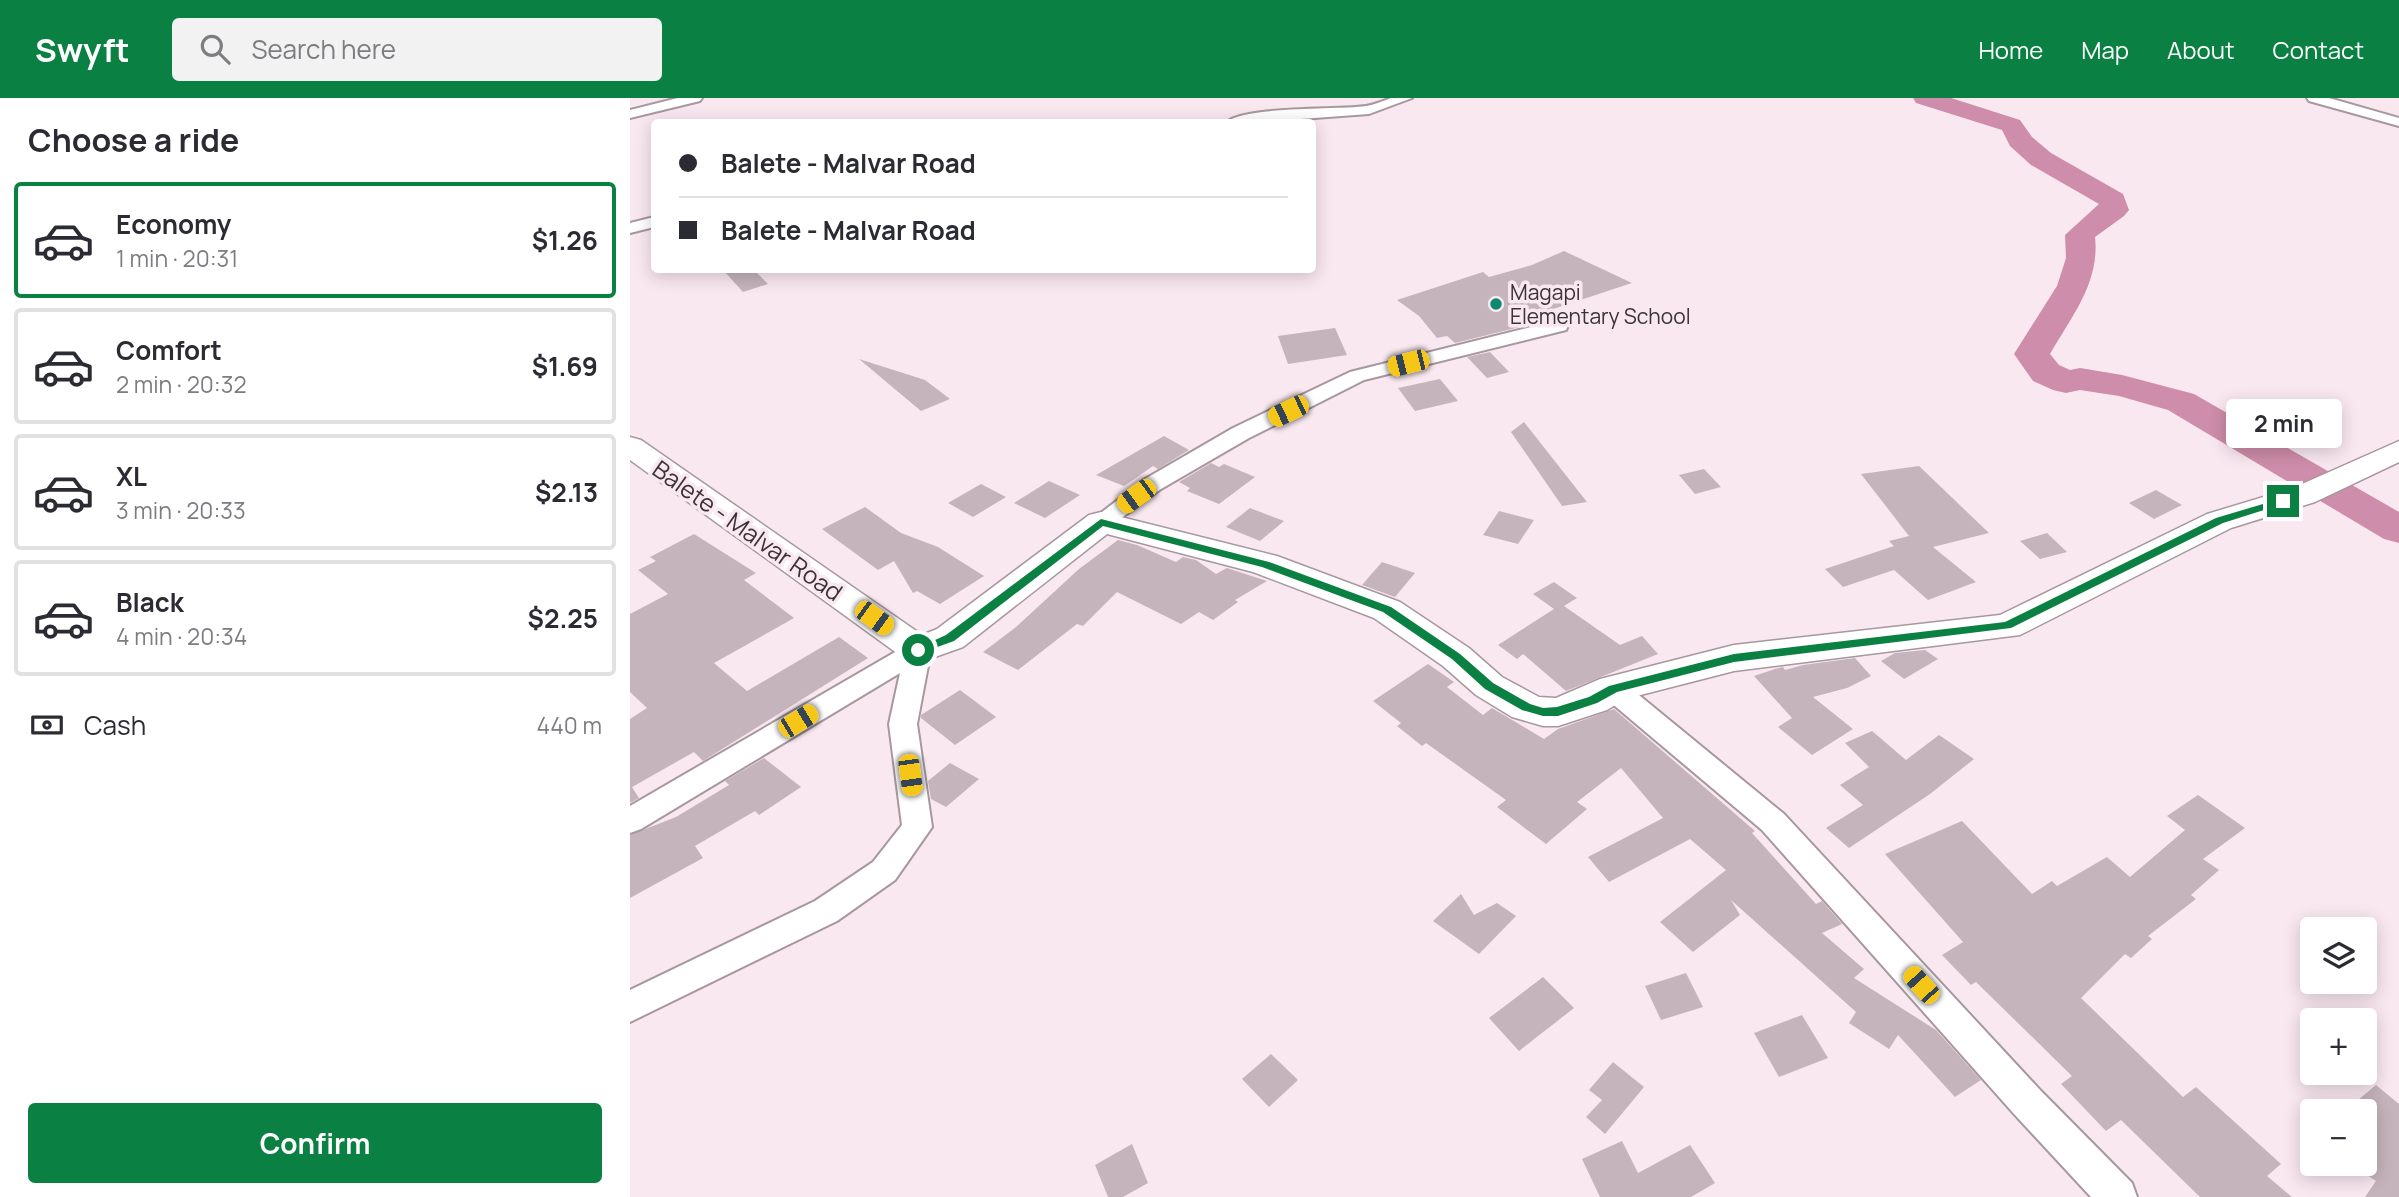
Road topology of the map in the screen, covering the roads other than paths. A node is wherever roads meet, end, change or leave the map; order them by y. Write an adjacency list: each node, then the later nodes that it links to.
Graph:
1 (695, 98): 4 (street)
2 (1405, 98): 5 (street)
3 (2314, 98): 6 (street)
4 (630, 114)
5 (1254, 119)
6 (2399, 122)
7 (651, 223): 8 (street)
8 (630, 228)
9 (1559, 326): 12 (street)
10 (630, 446): 13 (main road, Balete - Malvar Road)
11 (2399, 450): 14 (main road)
12 (1101, 522): 13 (main road); 14 (main road)
13 (918, 650): 15 (street); 16 (street)
14 (1613, 689): 17 (street)
15 (630, 821)
16 (630, 1007)
17 (2118, 1197)

